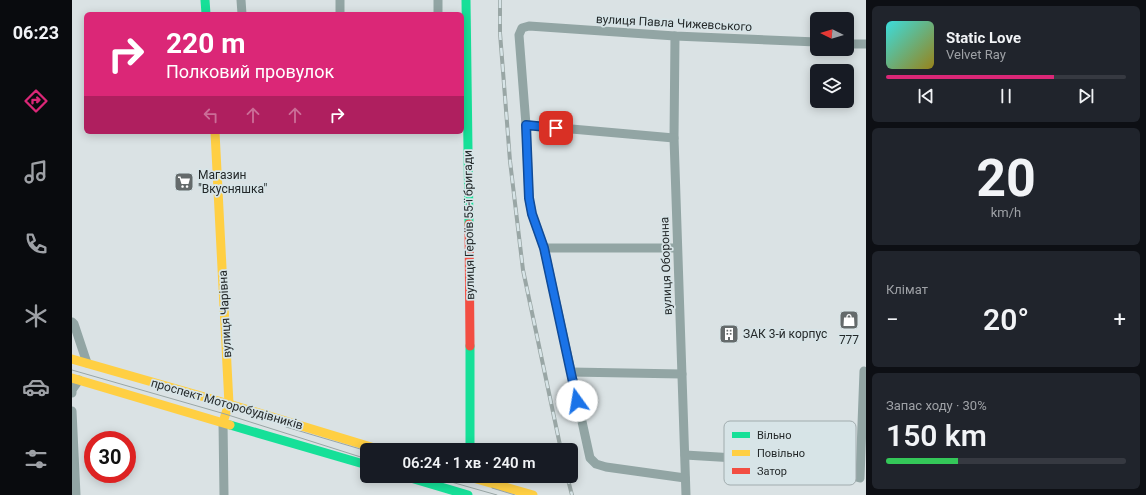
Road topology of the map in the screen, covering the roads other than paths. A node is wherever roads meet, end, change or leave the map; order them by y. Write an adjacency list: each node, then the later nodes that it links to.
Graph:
1 (205, 0): 6 (main road)
2 (241, 0): 7 (street)
3 (340, 0): 8 (street)
4 (438, 0): 9 (street)
5 (466, 0): 14 (main road, вулиця Героїв 55-ї бригади)
6 (206, 12)
7 (242, 12)
8 (340, 12)
9 (438, 12)
10 (675, 36): 11 (street, вулиця Павла Чижевського); 15 (street, вулиця Павла Чижевського); 17 (street, вулиця Оборонна)
11 (810, 42)
12 (854, 44): 13 (street)
13 (866, 44)
14 (464, 47): 32 (main road, вулиця Героїв 55-ї бригади)
15 (526, 125): 17 (street); 18 (street)
16 (215, 134): 29 (main road, вулиця Чарівна)
17 (674, 138): 19 (street, вулиця Оборонна)
18 (544, 248): 19 (street); 24 (street)
19 (677, 248): 25 (street, вулиця Оборонна)
20 (72, 322): 22 (street)
21 (72, 359): 22 (main road, проспект Моторобудівників)
22 (87, 363): 29 (main road, проспект Моторобудівників)
23 (864, 371): 37 (street)
24 (571, 372): 25 (street); 38 (street)
25 (682, 374): 34 (street, вулиця Оборонна)
26 (76, 379): 27 (street); 31 (main road, проспект Моторобудівників)
27 (72, 390): 28 (street)
28 (72, 393)
29 (229, 404): 31 (main road, вулиця Чарівна); 33 (main road, проспект Моторобудівників)
30 (72, 411): 42 (street)
31 (223, 422): 36 (main road, проспект Моторобудівників); 43 (street, вулиця Чарівна)
32 (470, 443)
33 (360, 444)
34 (684, 455): 35 (street); 38 (street, вулиця Оборонна)
35 (724, 457)
36 (360, 463)
37 (856, 477)
38 (685, 478): 46 (street, вулиця Оборонна)
39 (428, 483): 44 (main road)
40 (469, 483): 44 (main road)
41 (493, 483): 45 (main road)
42 (76, 495)
43 (224, 495)
44 (468, 495)
45 (533, 495)
46 (686, 495)

